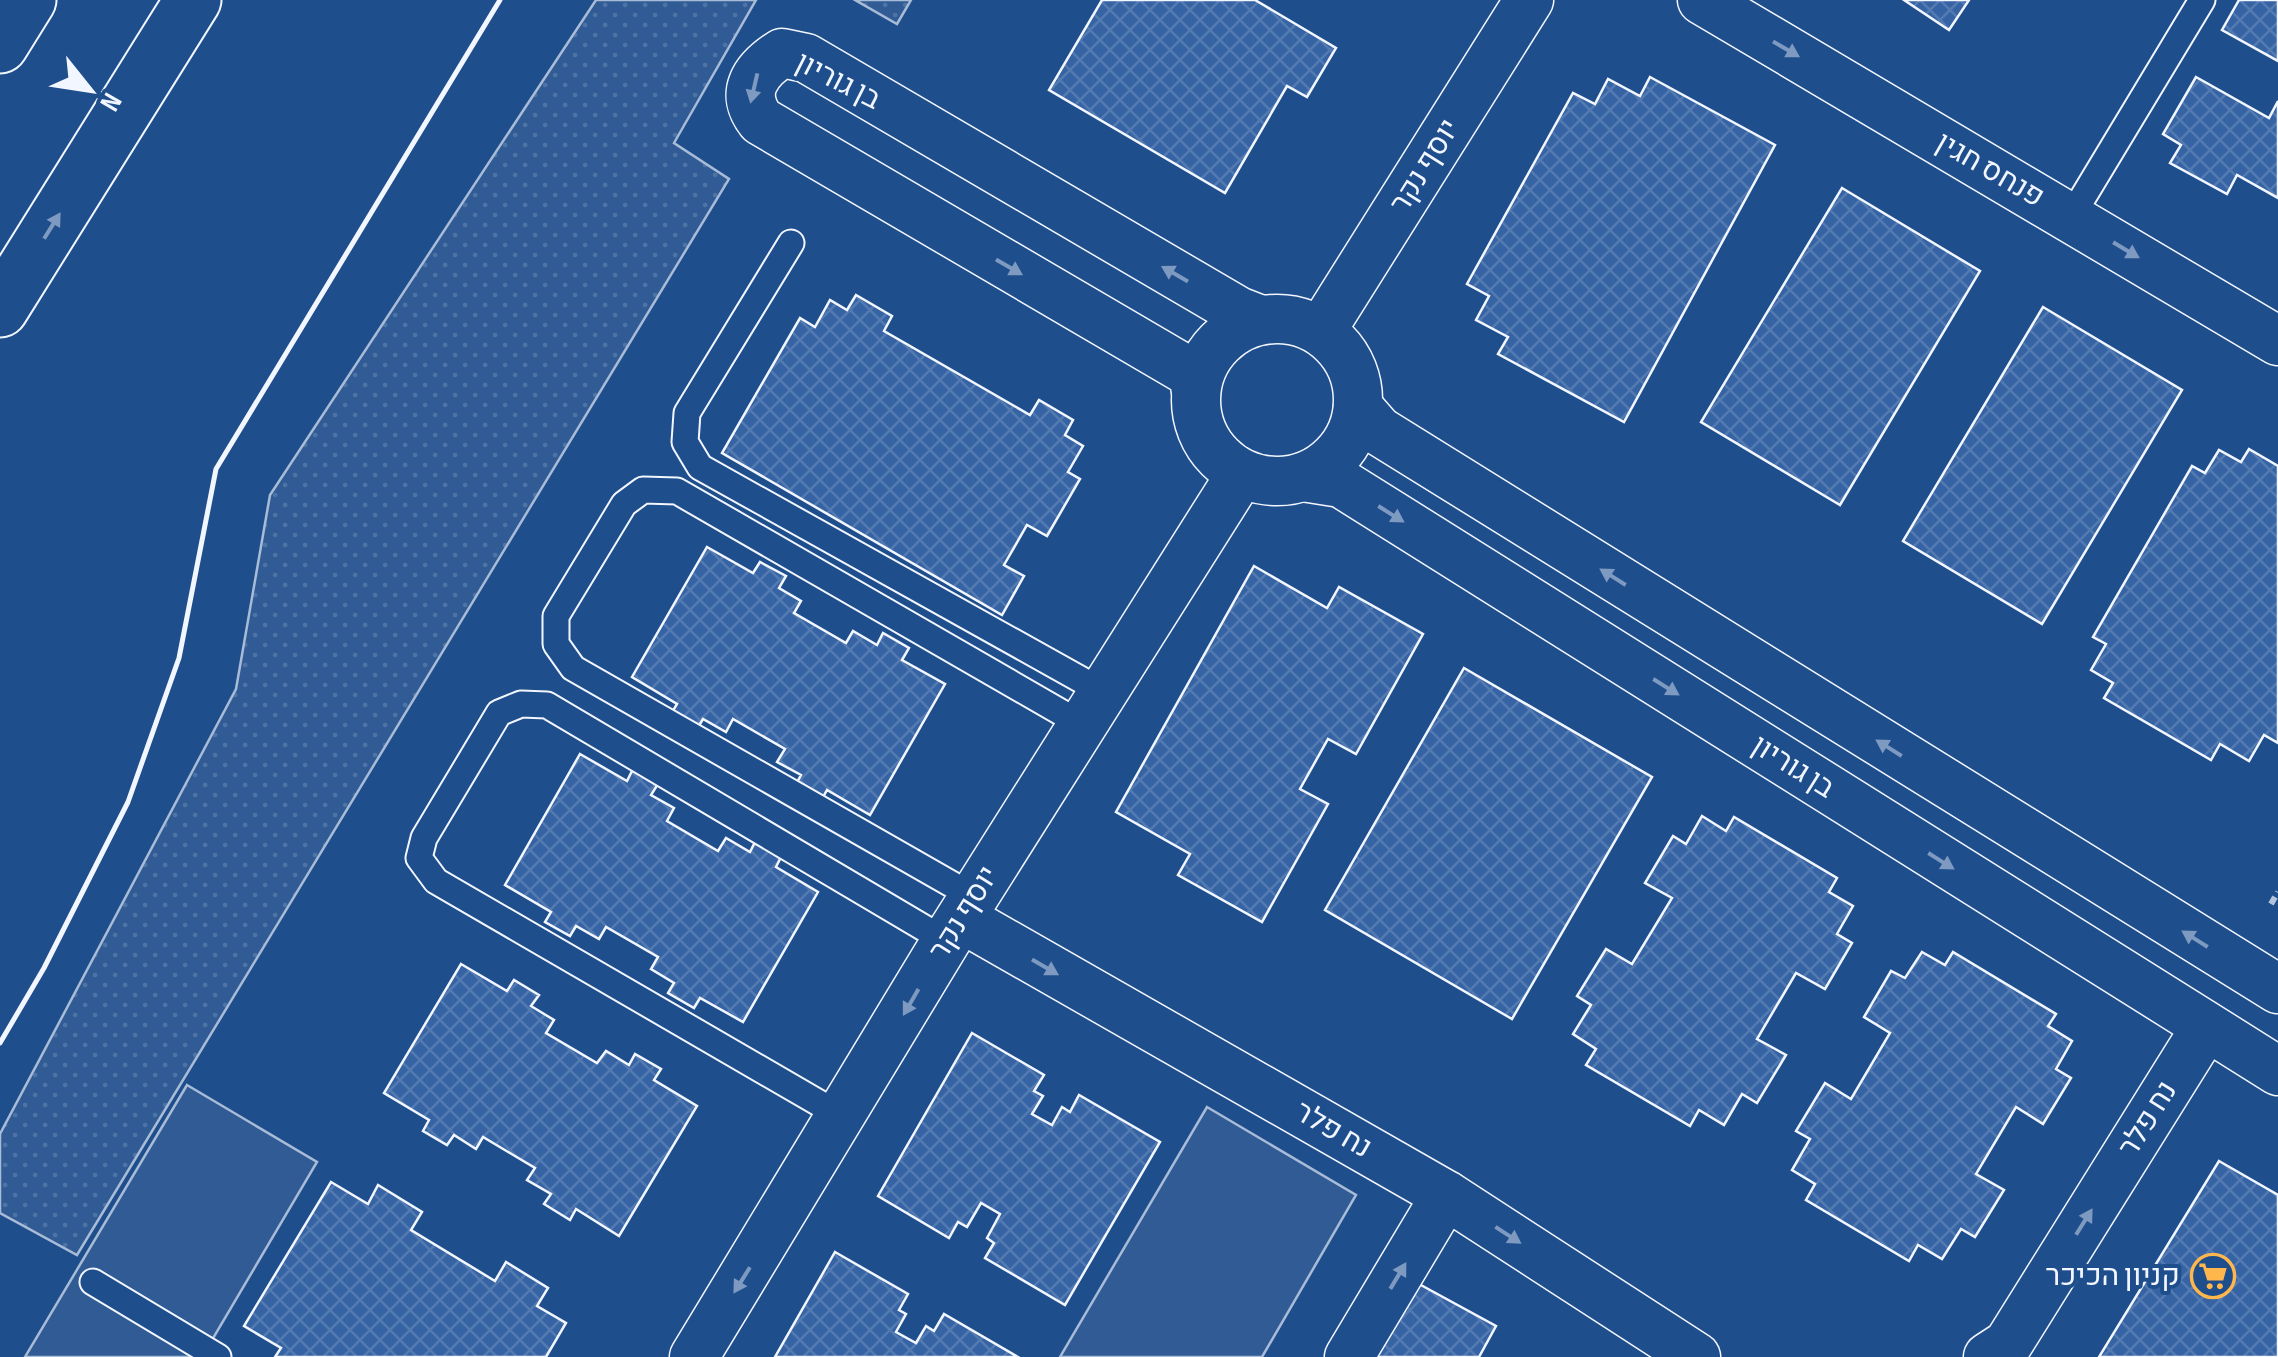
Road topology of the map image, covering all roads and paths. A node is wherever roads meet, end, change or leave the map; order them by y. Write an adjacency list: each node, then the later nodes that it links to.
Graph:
1 (28, 0): 6 (highway)
2 (193, 0): 9 (highway, one-way to 2)
3 (1529, 0): 11 (street, יוסף נקר)
4 (1702, 0): 7 (street, פנחס חגין, one-way to 7)
5 (2202, 0): 7 (lane)
6 (0, 46)
7 (2071, 217): 12 (street, פנחס חגין, one-way to 12)
8 (791, 242): 17 (lane)
9 (0, 309)
10 (1261, 320): 11 (street); 13 (street); 13 (street, בן גוריון, one-way to 13)
11 (1321, 331): 14 (street)
12 (2278, 341)
13 (1196, 391): 15 (street)
14 (1358, 407): 16 (street); 21 (street, one-way to 14)
15 (1241, 474): 16 (street); 17 (street, יוסף נקר)
16 (1303, 477): 22 (street, בן גוריון, one-way to 22)
17 (1093, 709): 20 (street, יוסף נקר); 20 (lane)
18 (2278, 892): 19 (path)
19 (2271, 904)
20 (960, 919): 24 (street, יוסף נקר, one-way to 24); 24 (lane); 25 (street, נח פלר, one-way to 25)
21 (2278, 989)
22 (2206, 1027): 23 (street, בן גוריון); 31 (street, נח פלר, one-way to 22)
23 (2278, 1071)
24 (843, 1117): 28 (street, יוסף נקר, one-way to 28)
25 (1446, 1195): 29 (street, one-way to 25); 30 (street, נח פלר, one-way to 30)
26 (93, 1282): 27 (lane)
27 (218, 1357)
28 (694, 1357)
29 (1349, 1357)
30 (1696, 1357)
31 (1988, 1357)

